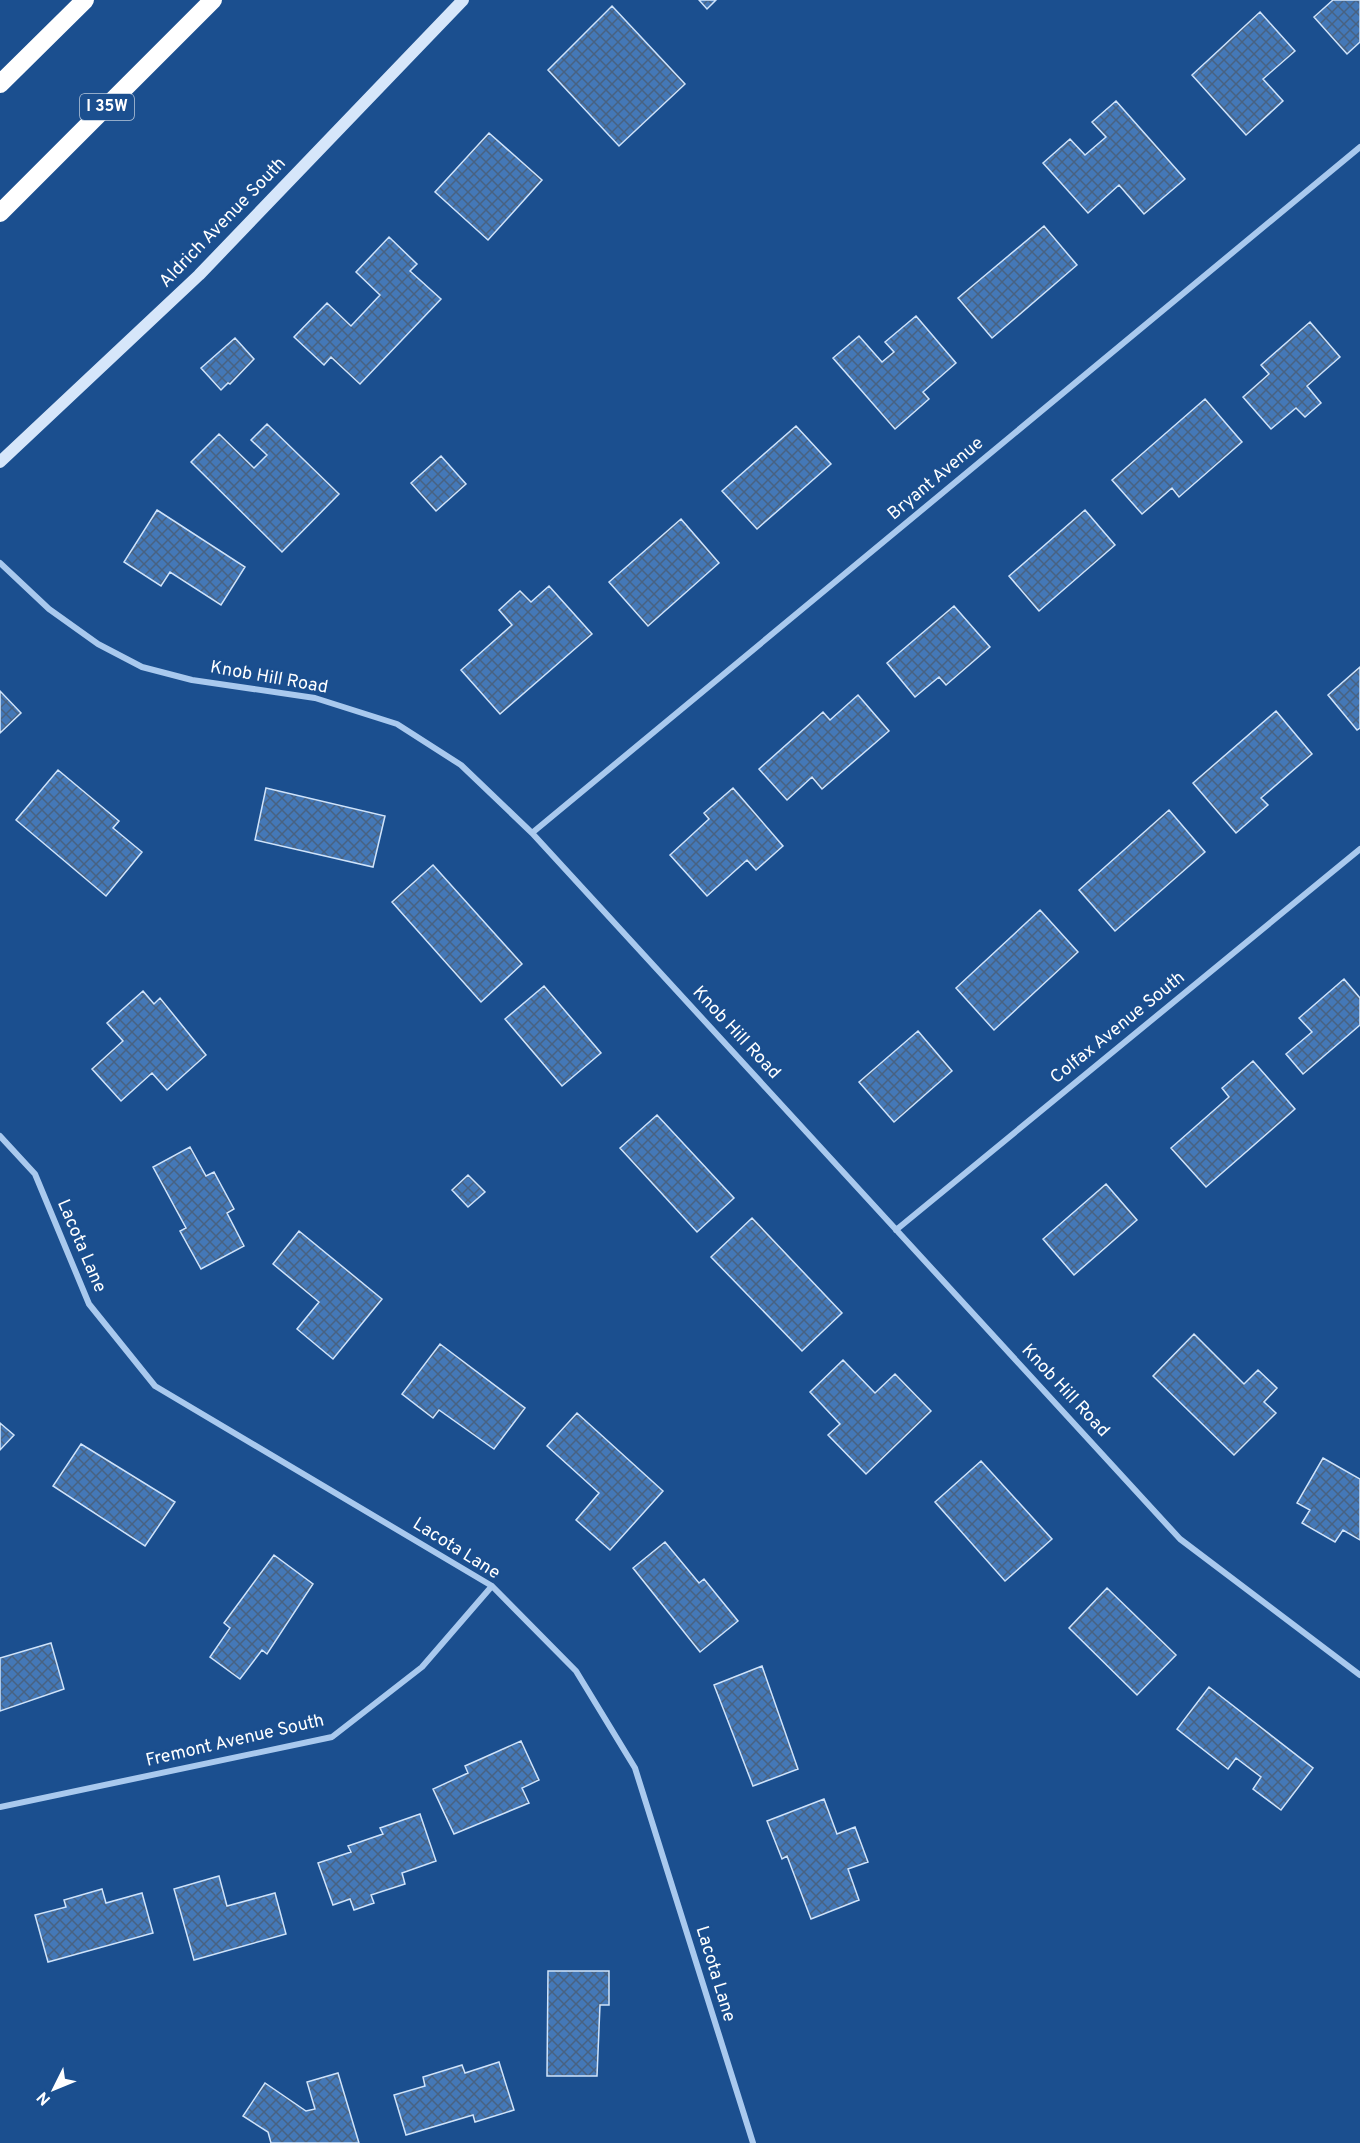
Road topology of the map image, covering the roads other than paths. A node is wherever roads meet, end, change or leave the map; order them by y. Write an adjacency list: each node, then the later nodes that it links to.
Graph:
1 (85, 0): 4 (highway)
2 (213, 0): 6 (highway, I 35W)
3 (463, 0): 7 (street, Aldrich Avenue South)
4 (0, 84)
5 (1360, 147): 9 (street, Bryant Avenue)
6 (0, 213)
7 (0, 462)
8 (0, 563): 9 (street, Knob Hill Road)
9 (532, 833): 12 (street, Knob Hill Road)
10 (1360, 849): 12 (street, Colfax Avenue South)
11 (0, 1136): 13 (street, Lacota Lane)
12 (896, 1230): 14 (street, Knob Hill Road)
13 (492, 1586): 15 (street, Fremont Avenue South); 16 (street, Lacota Lane)
14 (1360, 1675)
15 (0, 1807)
16 (753, 2143)

